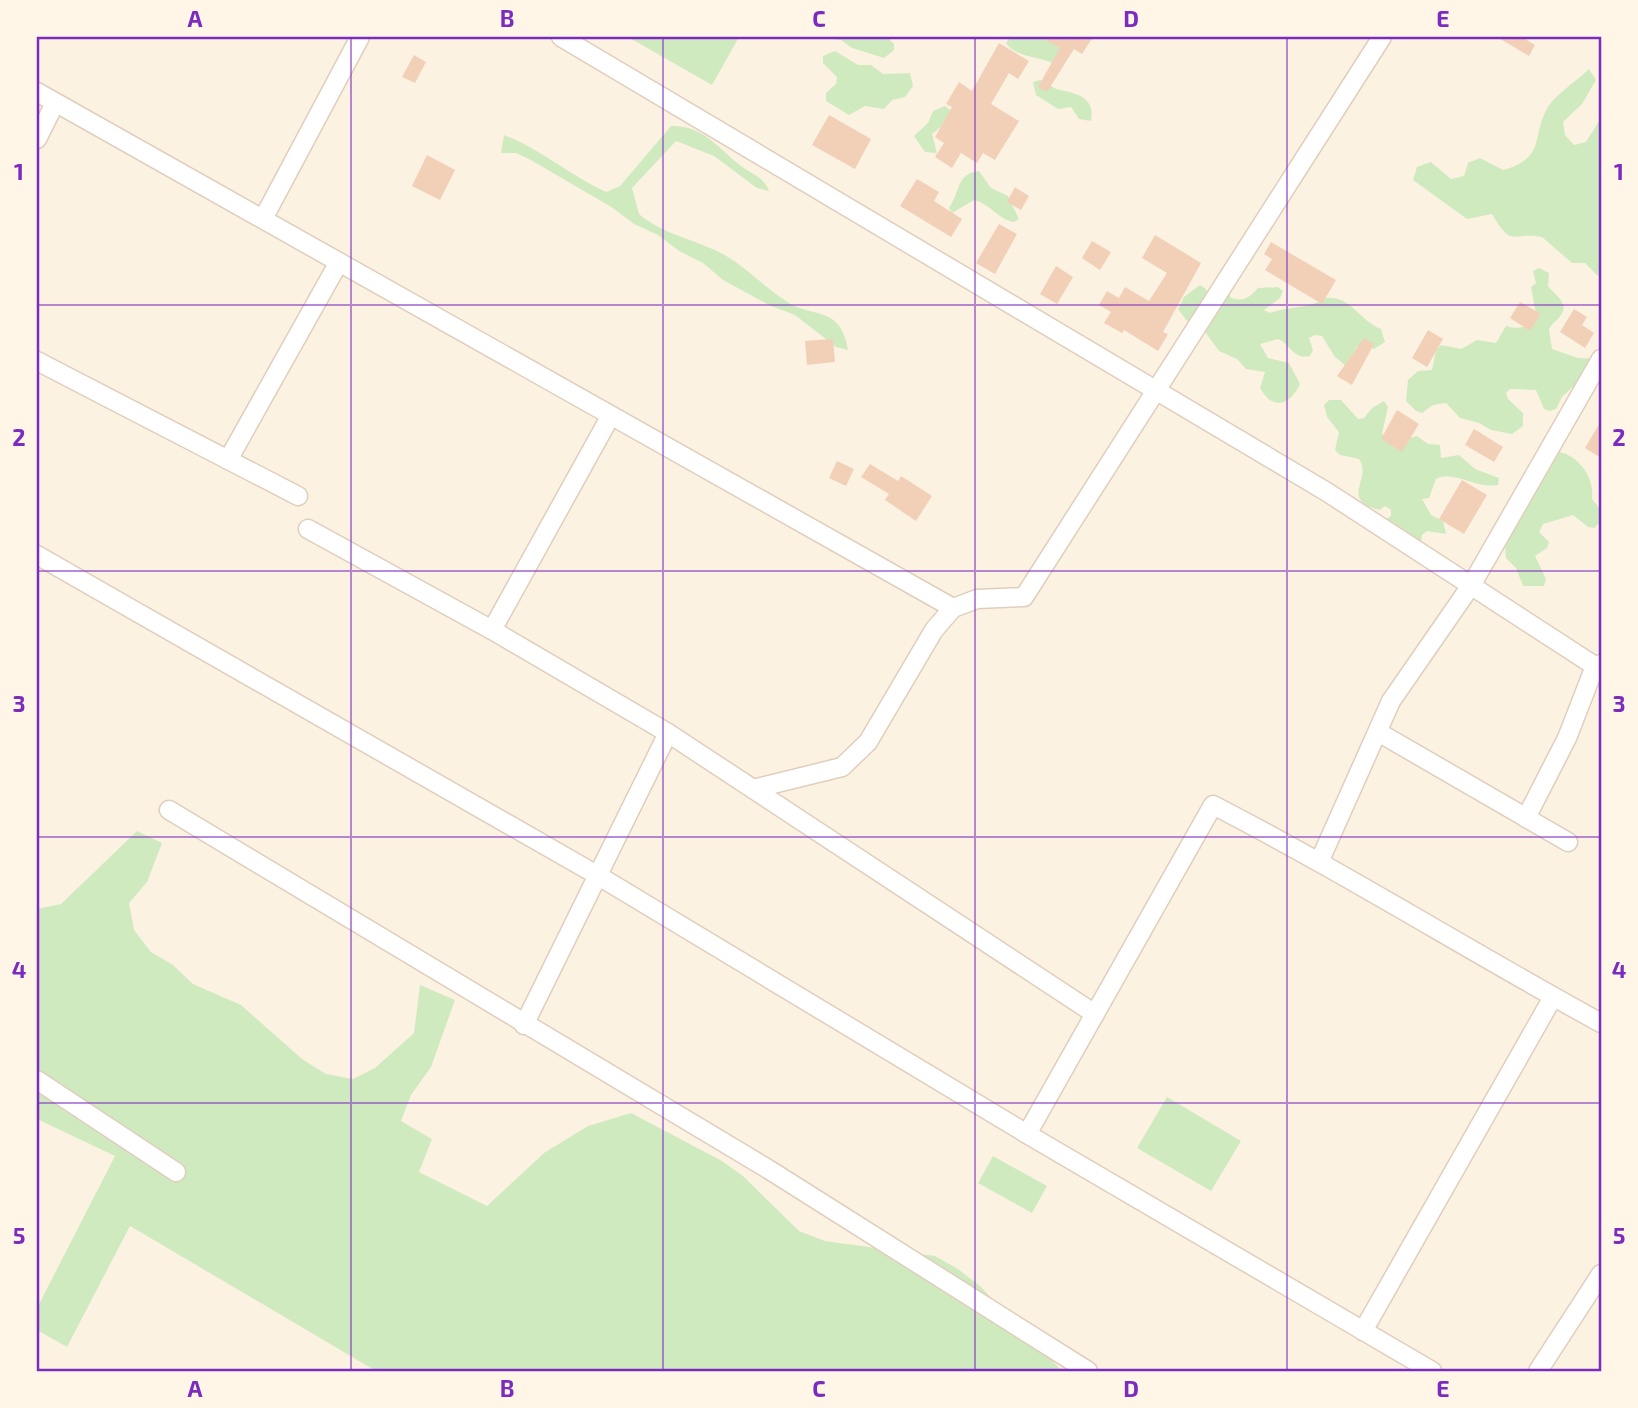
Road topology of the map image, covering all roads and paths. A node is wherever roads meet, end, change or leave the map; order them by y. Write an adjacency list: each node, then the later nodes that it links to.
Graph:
1 (360, 37): 7 (street)
2 (561, 37): 11 (street)
3 (1382, 37): 11 (street)
4 (37, 92): 5 (street)
5 (55, 103): 6 (street); 7 (street)
6 (37, 139)
7 (262, 219): 8 (street)
8 (339, 262): 12 (street); 13 (street)
9 (1601, 359): 17 (street)
10 (37, 361): 13 (street)
11 (1158, 391): 17 (street); 18 (street)
12 (610, 417): 18 (street); 19 (street)
13 (228, 460): 14 (street)
14 (298, 496)
15 (309, 529): 19 (street)
16 (37, 555): 28 (street)
17 (1472, 584): 20 (street); 21 (street)
18 (953, 608): 23 (street)
19 (492, 630): 22 (street)
20 (1598, 665): 25 (street)
21 (1378, 732): 25 (street); 27 (street)
22 (668, 733): 23 (street); 28 (street)
23 (753, 789): 30 (street)
24 (169, 810): 32 (street)
25 (1527, 818): 26 (street)
26 (1569, 842)
27 (1320, 860): 29 (street); 30 (street)
28 (597, 875): 32 (street); 34 (street)
29 (1553, 997): 31 (street); 37 (street)
30 (1095, 1014): 34 (street)
31 (1601, 1023)
32 (524, 1026): 38 (street)
33 (37, 1080): 35 (street)
34 (1027, 1135): 37 (street)
35 (176, 1172)
36 (1601, 1274): 40 (street)
37 (1363, 1331): 39 (street)
38 (1088, 1371)
39 (1432, 1371)
40 (1538, 1371)

